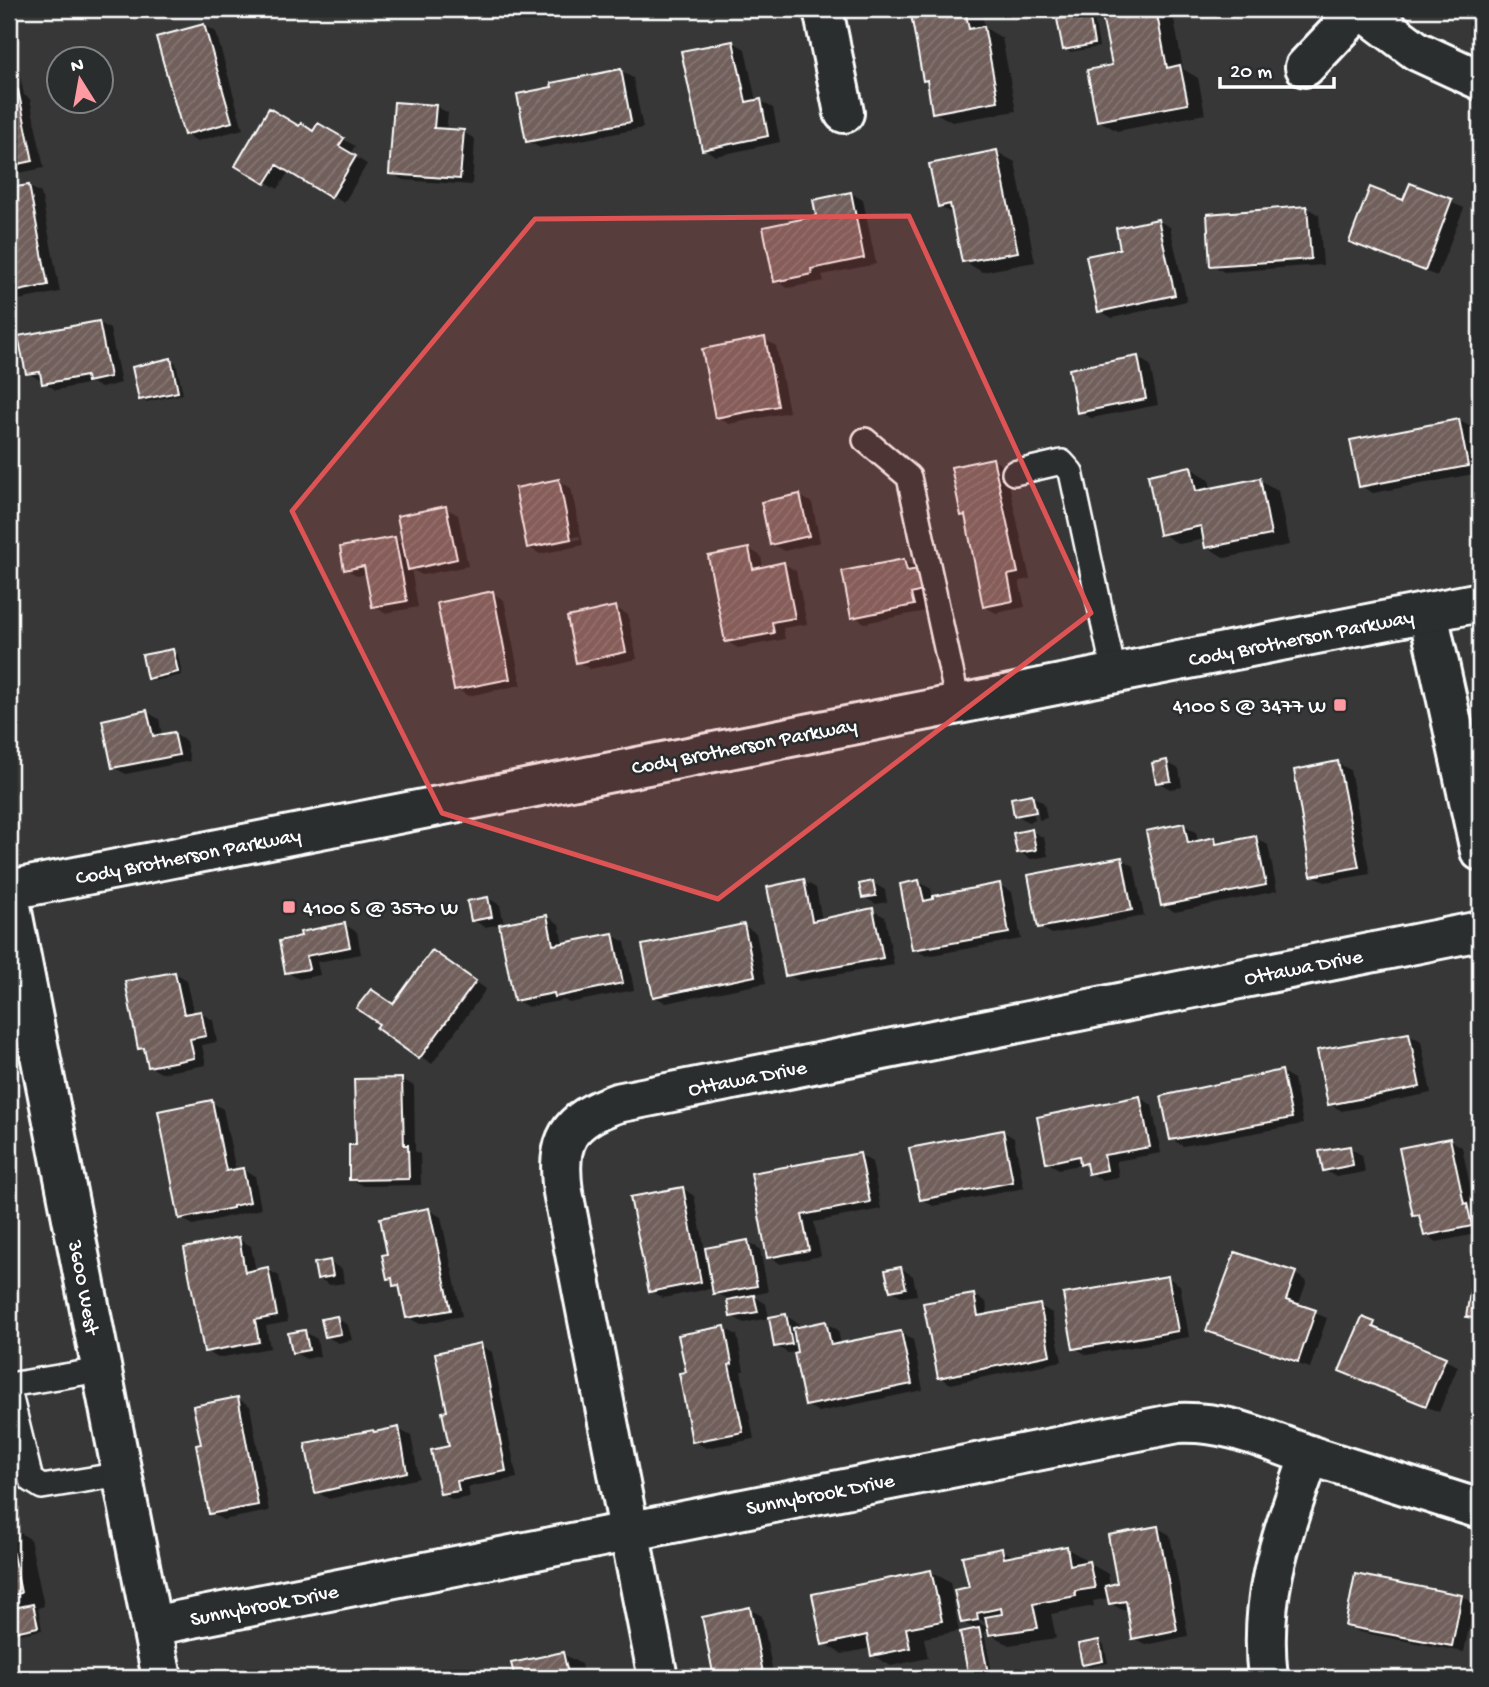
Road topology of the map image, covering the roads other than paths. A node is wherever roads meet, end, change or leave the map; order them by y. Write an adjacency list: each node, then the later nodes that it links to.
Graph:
1 (823, 9): 5 (street)
2 (1361, 9): 3 (street); 4 (street)
3 (1306, 67)
4 (1480, 80)
5 (844, 113)
6 (865, 440): 11 (lane)
7 (1014, 473): 10 (lane)
8 (1480, 602): 9 (street, Cody Brotherson Parkway)
9 (1428, 613): 10 (street, Cody Brotherson Parkway); 12 (street)
10 (1114, 673): 11 (street, Cody Brotherson Parkway)
11 (958, 703): 13 (street, Cody Brotherson Parkway)
12 (1480, 851)
13 (9, 890)
14 (9, 896): 16 (street, 3600 West)
15 (1480, 931): 21 (street, Ottawa Drive)
16 (101, 1370): 17 (lane); 19 (street, 3600 West)
17 (9, 1387): 19 (lane)
18 (1310, 1455): 20 (street, Sunnybrook Drive); 21 (street, Sunnybrook Drive); 25 (street)
19 (122, 1474): 22 (street, 3600 West)
20 (1480, 1509)
21 (629, 1531): 22 (street, Sunnybrook Drive); 24 (street, Ottawa Drive)
22 (152, 1626): 23 (street, 3600 West)
23 (162, 1678)
24 (658, 1678)
25 (1268, 1678)

